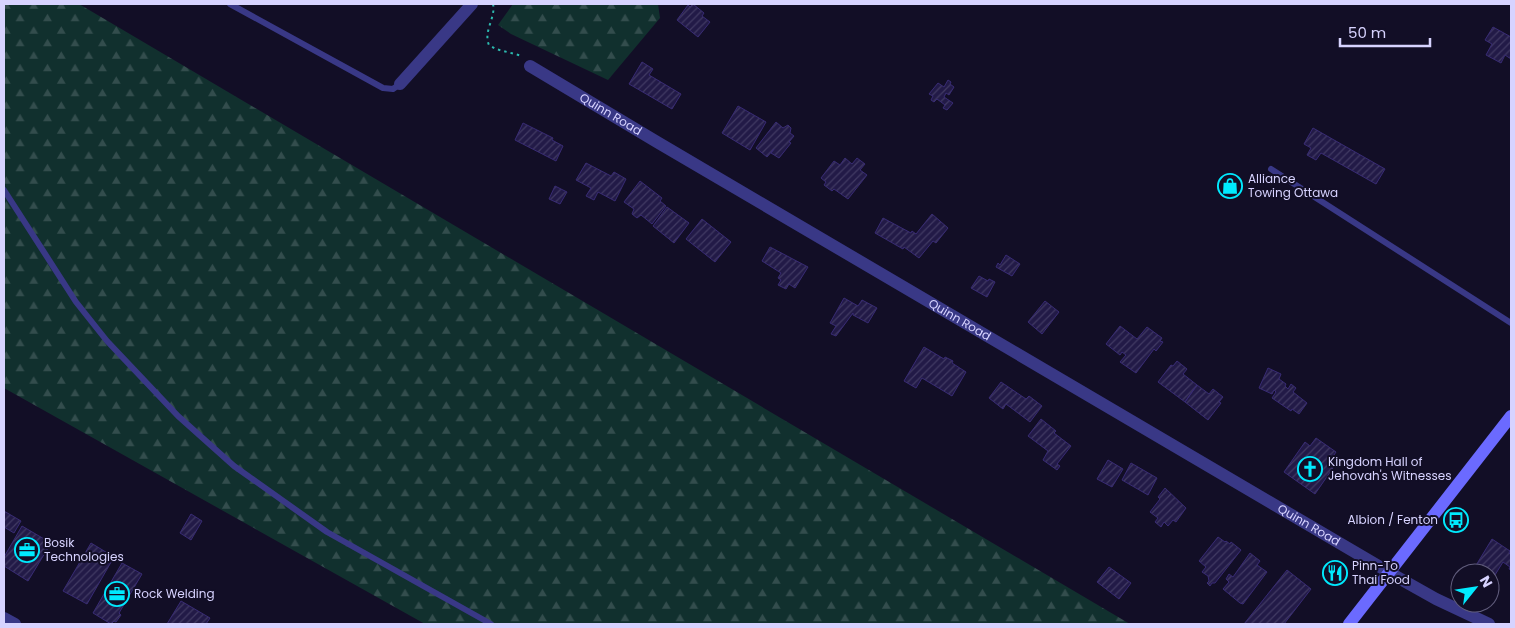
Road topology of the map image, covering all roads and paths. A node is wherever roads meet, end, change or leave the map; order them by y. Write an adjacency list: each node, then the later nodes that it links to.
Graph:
1 (230, 4): 5 (lane)
2 (472, 4): 5 (street)
3 (493, 4): 4 (path)
4 (530, 66): 10 (street, Quinn Road)
5 (400, 84)
6 (1271, 168): 8 (lane)
7 (4, 190): 13 (lane)
8 (1511, 323)
9 (1511, 416): 10 (main road)
10 (1390, 572): 14 (main road); 15 (street, Quinn Road)
11 (4, 618): 12 (street)
12 (15, 624)
13 (491, 624)
14 (1349, 624)
15 (1489, 624)

